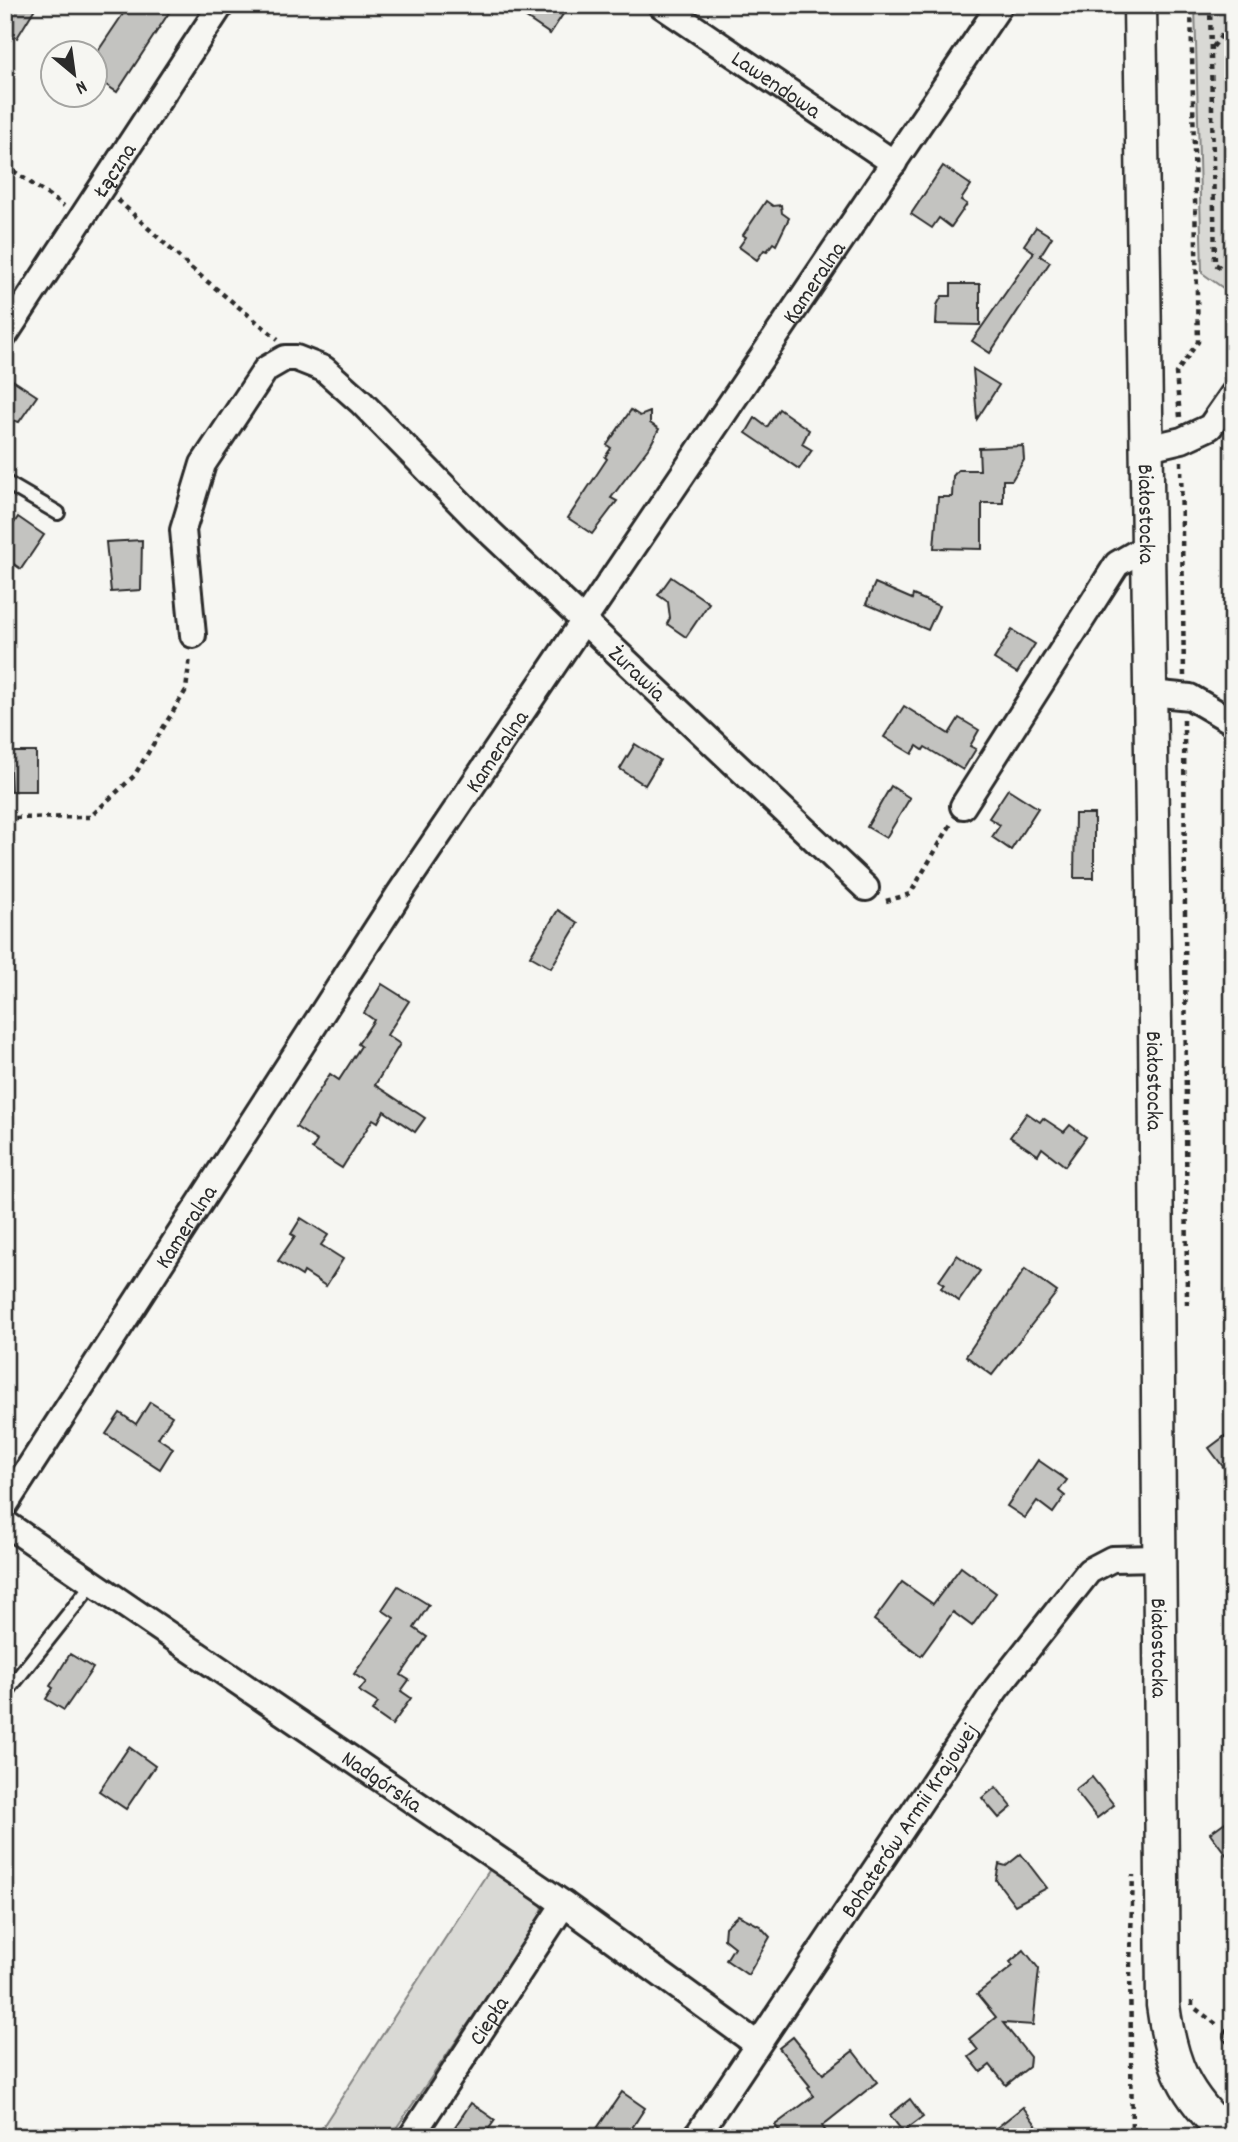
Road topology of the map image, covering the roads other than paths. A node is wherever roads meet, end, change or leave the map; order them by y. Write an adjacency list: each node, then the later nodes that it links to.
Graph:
1 (221, 5): 6 (street, Łączna)
2 (661, 5): 5 (street, Lawendowa)
3 (1000, 5): 5 (street, Kameralna)
4 (1140, 5): 8 (street, Białostocka)
5 (894, 163): 12 (street, Kameralna)
6 (5, 335)
7 (1233, 394): 8 (street)
8 (1147, 449): 11 (street, Białostocka)
9 (5, 482): 10 (lane)
10 (58, 513)
11 (1148, 546): 14 (street, Białostocka); 16 (street)
12 (584, 620): 13 (street, Żurawia); 17 (street, Żurawia); 18 (street, Kameralna)
13 (193, 635)
14 (1151, 693): 15 (street); 20 (street, Białostocka)
15 (1233, 722)
16 (963, 806)
17 (866, 888)
18 (5, 1504)
19 (5, 1522): 21 (street, Nadgórska)
20 (1158, 1559): 24 (street, Bohaterów Armii Krajowej); 27 (street, Białostocka)
21 (93, 1583): 22 (lane); 23 (street, Nadgórska)
22 (5, 1694)
23 (564, 1904): 24 (street, Nadgórska); 25 (street, Ciepła)
24 (757, 2044): 26 (street, Bohaterów Armii Krajowej)
25 (411, 2137)
26 (696, 2137)
27 (1230, 2137)

